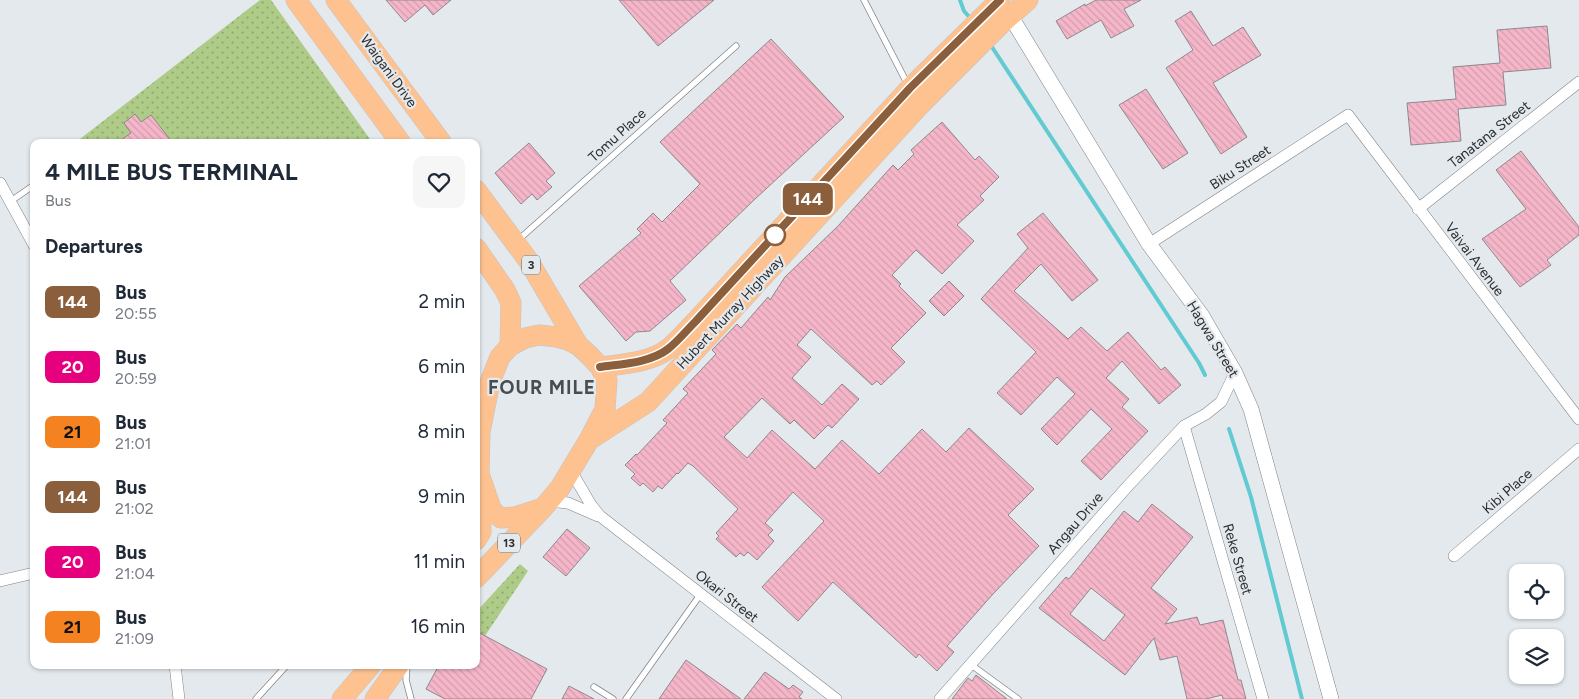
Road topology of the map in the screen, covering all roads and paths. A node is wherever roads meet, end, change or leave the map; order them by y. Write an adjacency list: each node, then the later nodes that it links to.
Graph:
1 (296, 0): 11 (highway)
2 (336, 0): 12 (highway, Waigani Drive)
3 (864, 0): 9 (lane)
4 (1028, 0): 5 (highway, Hubert Murray Highway / 13)
5 (999, 14): 7 (highway, Hubert Murray Highway / 13); 20 (street, Hagwa Street)
6 (736, 46): 19 (lane, Tomu Place)
7 (964, 48): 9 (highway, Hubert Murray Highway / 13); 29 (highway, Hubert Murray Highway / 13)
8 (1579, 82): 17 (street, Tanatana Street)
9 (910, 88): 24 (highway, Hubert Murray Highway / 13)
10 (1348, 115): 17 (street, Vaivai Avenue); 20 (street, Biku Street)
11 (398, 139)
12 (440, 139)
13 (0, 183): 16 (street)
14 (30, 188): 16 (lane)
15 (480, 195): 19 (highway, 3)
16 (11, 201): 18 (street)
17 (1418, 209): 26 (street, Vaivai Avenue)
18 (30, 237)
19 (515, 242): 22 (highway, 3)
20 (1149, 244): 25 (street, Hagwa Street)
21 (480, 254): 23 (highway)
22 (578, 345): 23 (highway, 13); 24 (highway, 13)
23 (510, 346): 28 (highway, 13)
24 (600, 367): 29 (highway, 13)
25 (1234, 372): 27 (street, Angau Drive); 60 (street, Hagwa Street)
26 (1579, 419)
27 (1184, 426): 42 (street, Angau Drive); 59 (street, Reke Street)
28 (480, 427)
29 (589, 440): 31 (highway, 13)
30 (1579, 448): 37 (street, Kibi Place)
31 (570, 469): 34 (highway, 13); 35 (street, Okari Street)
32 (480, 477): 34 (highway, 13)
33 (480, 503): 36 (highway, 13)
34 (546, 505): 35 (street, Okari Street); 39 (highway, 13)
35 (600, 516): 41 (street, Okari Street)
36 (480, 534)
37 (1454, 556)
38 (30, 574): 40 (street)
39 (480, 574)
40 (0, 581)
41 (700, 594): 55 (lane); 56 (street, Okari Street)
42 (970, 664): 57 (street, Angau Drive); 58 (lane)
43 (175, 669): 50 (street)
44 (283, 669): 51 (lane)
45 (368, 669): 52 (highway)
46 (397, 669): 49 (highway)
47 (407, 669): 53 (lane)
48 (594, 687): 54 (lane)
49 (377, 698)
50 (179, 699)
51 (256, 699)
52 (342, 699)
53 (411, 699)
54 (613, 699)
55 (626, 699)
56 (836, 699)
57 (940, 699)
58 (1018, 699)
59 (1263, 699)
60 (1331, 699)

